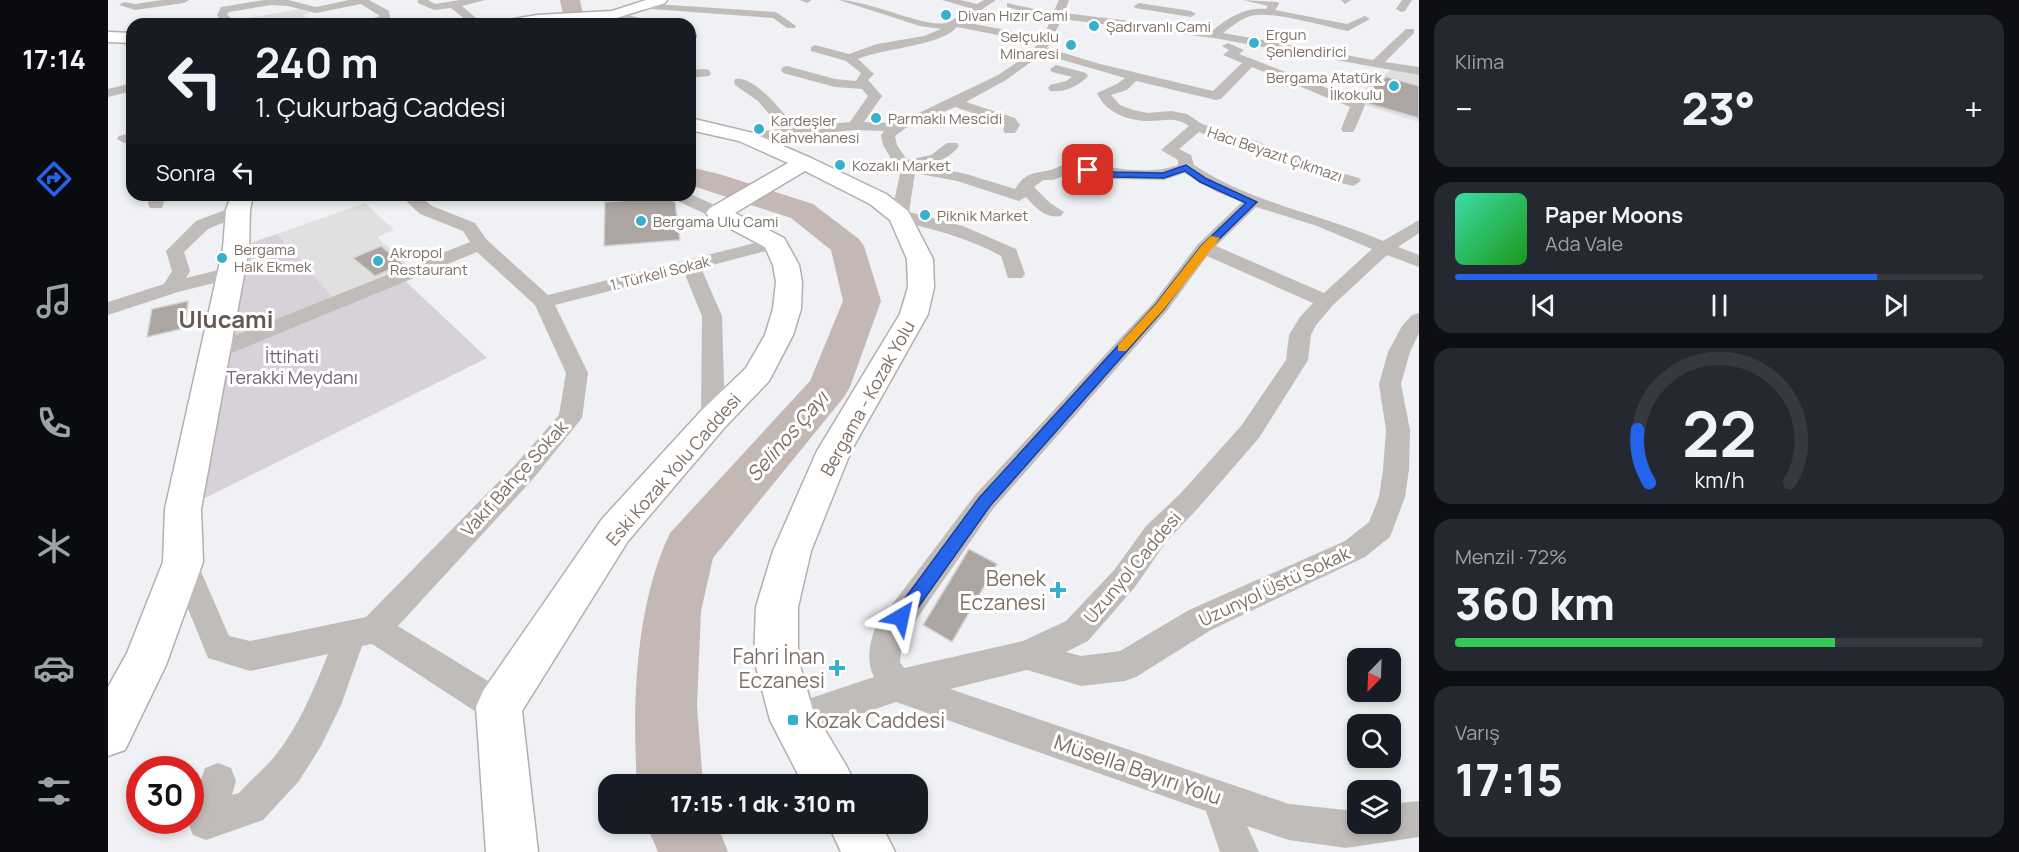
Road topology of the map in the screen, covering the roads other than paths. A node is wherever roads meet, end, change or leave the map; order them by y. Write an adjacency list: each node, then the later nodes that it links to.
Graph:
1 (138, 0): 2 (street)
2 (184, 0)
3 (423, 0): 16 (street)
4 (480, 0): 16 (street)
5 (660, 0): 17 (main road)
6 (846, 0): 30 (street)
7 (947, 0): 14 (street)
8 (1064, 0): 28 (street)
9 (1248, 0): 18 (street)
10 (273, 1): 11 (street); 13 (street)
11 (363, 1): 23 (street)
12 (1014, 2): 14 (street); 28 (street)
13 (232, 3): 22 (street)
14 (985, 3): 30 (street)
15 (1140, 3): 20 (street); 29 (street)
16 (453, 4): 24 (street)
17 (641, 6): 19 (main road); 31 (street)
18 (1269, 12): 27 (street); 33 (street)
19 (604, 14): 25 (main road); 26 (street)
20 (1191, 14)
21 (1013, 17): 28 (street)
22 (224, 18)
23 (385, 18)
24 (470, 18)
25 (554, 18)
26 (624, 18)
27 (1365, 19)
28 (1055, 20): 29 (street); 38 (street)
29 (1128, 24): 33 (street)
30 (952, 25): 38 (street); 39 (street)
31 (791, 26)
32 (1410, 32): 46 (street)
33 (1218, 36): 42 (street); 45 (street)
34 (108, 37): 35 (main road)
35 (126, 38)
36 (857, 43): 39 (street)
37 (1334, 44): 42 (street)
38 (1043, 45): 44 (street); 47 (street)
39 (878, 48): 43 (street)
40 (815, 49): 43 (street)
41 (1115, 55): 47 (street)
42 (1327, 56): 46 (street)
43 (850, 58): 54 (street)
44 (1028, 60): 57 (street); 58 (street)
45 (1250, 62): 52 (street); 63 (street)
46 (1375, 65): 49 (street)
47 (1096, 67): 52 (street)
48 (787, 70): 54 (street)
49 (1419, 71)
50 (705, 73): 51 (street)
51 (696, 74)
52 (1134, 76): 62 (street, Hacı Beyazıt Çıkmazı)
53 (740, 82): 65 (street)
54 (866, 85): 60 (street)
55 (110, 87): 56 (street)
56 (126, 87)
57 (1055, 88)
58 (954, 102): 61 (street); 64 (street)
59 (696, 124): 66 (main road, Bergama - Kozak Yolu)
60 (854, 126): 61 (street); 65 (street)
61 (894, 127): 69 (street)
62 (1197, 127): 70 (street); 71 (street, Hacı Beyazıt Çıkmazı)
63 (1348, 129)
64 (1010, 130)
65 (790, 131): 66 (street)
66 (746, 137): 68 (main road, Bergama - Kozak Yolu)
67 (952, 146): 69 (street)
68 (797, 166): 77 (main road); 79 (main road, Bergama - Kozak Yolu)
69 (903, 166): 72 (street); 79 (street)
70 (1186, 167): 72 (street); 76 (street)
71 (1353, 181)
72 (1025, 186): 78 (street)
73 (415, 201): 82 (street)
74 (696, 201): 77 (street)
75 (240, 202): 87 (main road); 89 (street)
76 (1252, 202): 83 (street); 84 (street)
77 (724, 209): 81 (main road)
78 (1056, 212)
79 (900, 216): 88 (street); 101 (main road, Bergama - Kozak Yolu)
80 (1419, 225): 84 (street, Uzunyol Caddesi)
81 (775, 243): 86 (street, 1. Türkeli Sokak); 95 (main road, Eski Kozak Yolu Caddesi)
82 (480, 244): 91 (street); 94 (street)
83 (1204, 248): 90 (street); 99 (street)
84 (1383, 249): 85 (street); 90 (street, Uzunyol Caddesi)
85 (1419, 261)
86 (691, 266): 91 (street, 1. Türkeli Sokak); 95 (street)
87 (231, 273): 89 (street); 94 (main road)
88 (1015, 274)
89 (171, 288): 92 (street)
90 (1326, 301): 98 (street, Uzunyol Caddesi)
91 (544, 302): 97 (street, Vakıf Bahçe Sokak)
92 (108, 309)
93 (1419, 319): 98 (street, Uzunyol Üstü Sokak)
94 (214, 352): 96 (main road)
95 (713, 419): 100 (main road, Eski Kozak Yolu Caddesi)
96 (183, 562): 97 (street); 102 (main road)
97 (362, 632): 100 (street); 104 (street)
98 (1027, 655): 99 (street, Uzunyol Caddesi)
99 (896, 686): 101 (street, Uzunyol Caddesi); 105 (street, Müsella Bayırı Yolu)
100 (499, 707): 110 (main road)
101 (793, 720): 103 (main road, Bergama - Kozak Yolu)
102 (108, 733)
103 (824, 774)
104 (218, 781)
105 (1219, 797): 108 (street, Müsella Bayırı Yolu); 112 (street)
106 (1419, 819): 107 (street)
107 (1401, 821)
108 (1347, 829)
109 (859, 834): 111 (main road)
110 (512, 852)
111 (869, 852)
112 (1240, 852)

